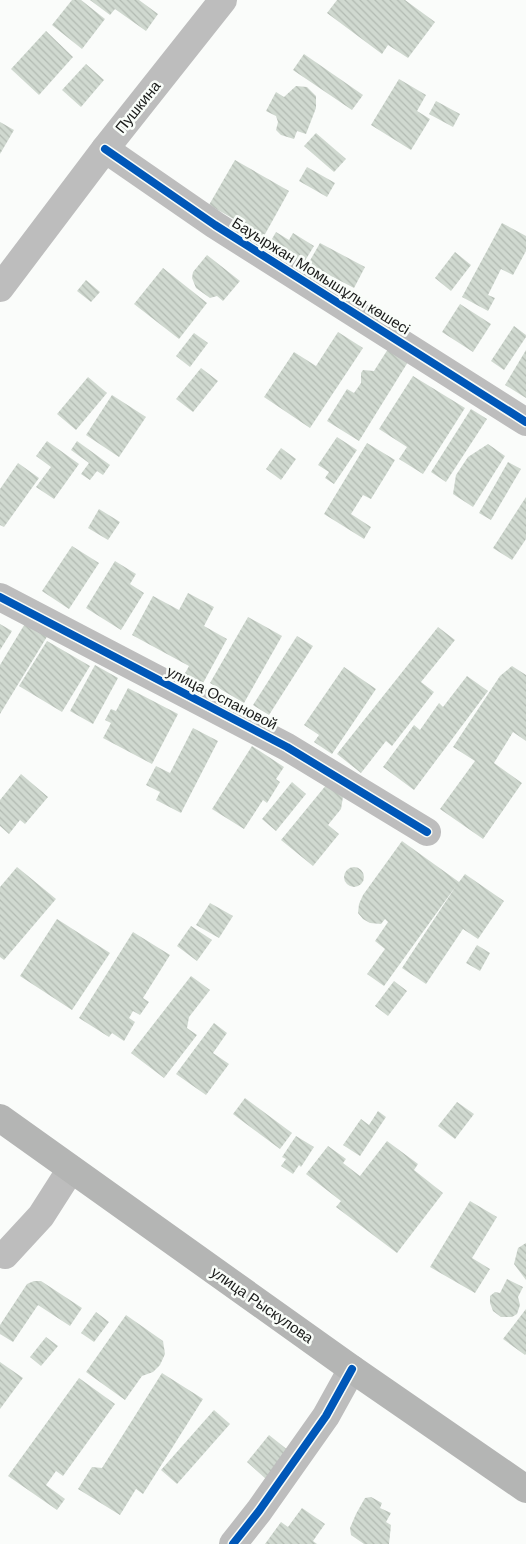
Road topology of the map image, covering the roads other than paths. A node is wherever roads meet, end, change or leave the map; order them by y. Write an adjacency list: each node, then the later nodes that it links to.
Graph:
1 (224, 0): 2 (street, Пушкина)
2 (105, 149): 3 (street, Пушкина); 4 (street, Бауыржан Момышұлы көшесі)
3 (0, 288)
4 (526, 422)
5 (0, 597): 6 (street, улица Оспановой)
6 (427, 832)
7 (0, 1118): 8 (main road, улица Рыскулова)
8 (71, 1169): 9 (street); 10 (main road, улица Рыскулова)
9 (5, 1255)
10 (352, 1369): 11 (main road, улица Рыскулова); 12 (street)
11 (526, 1489)
12 (233, 1544)

